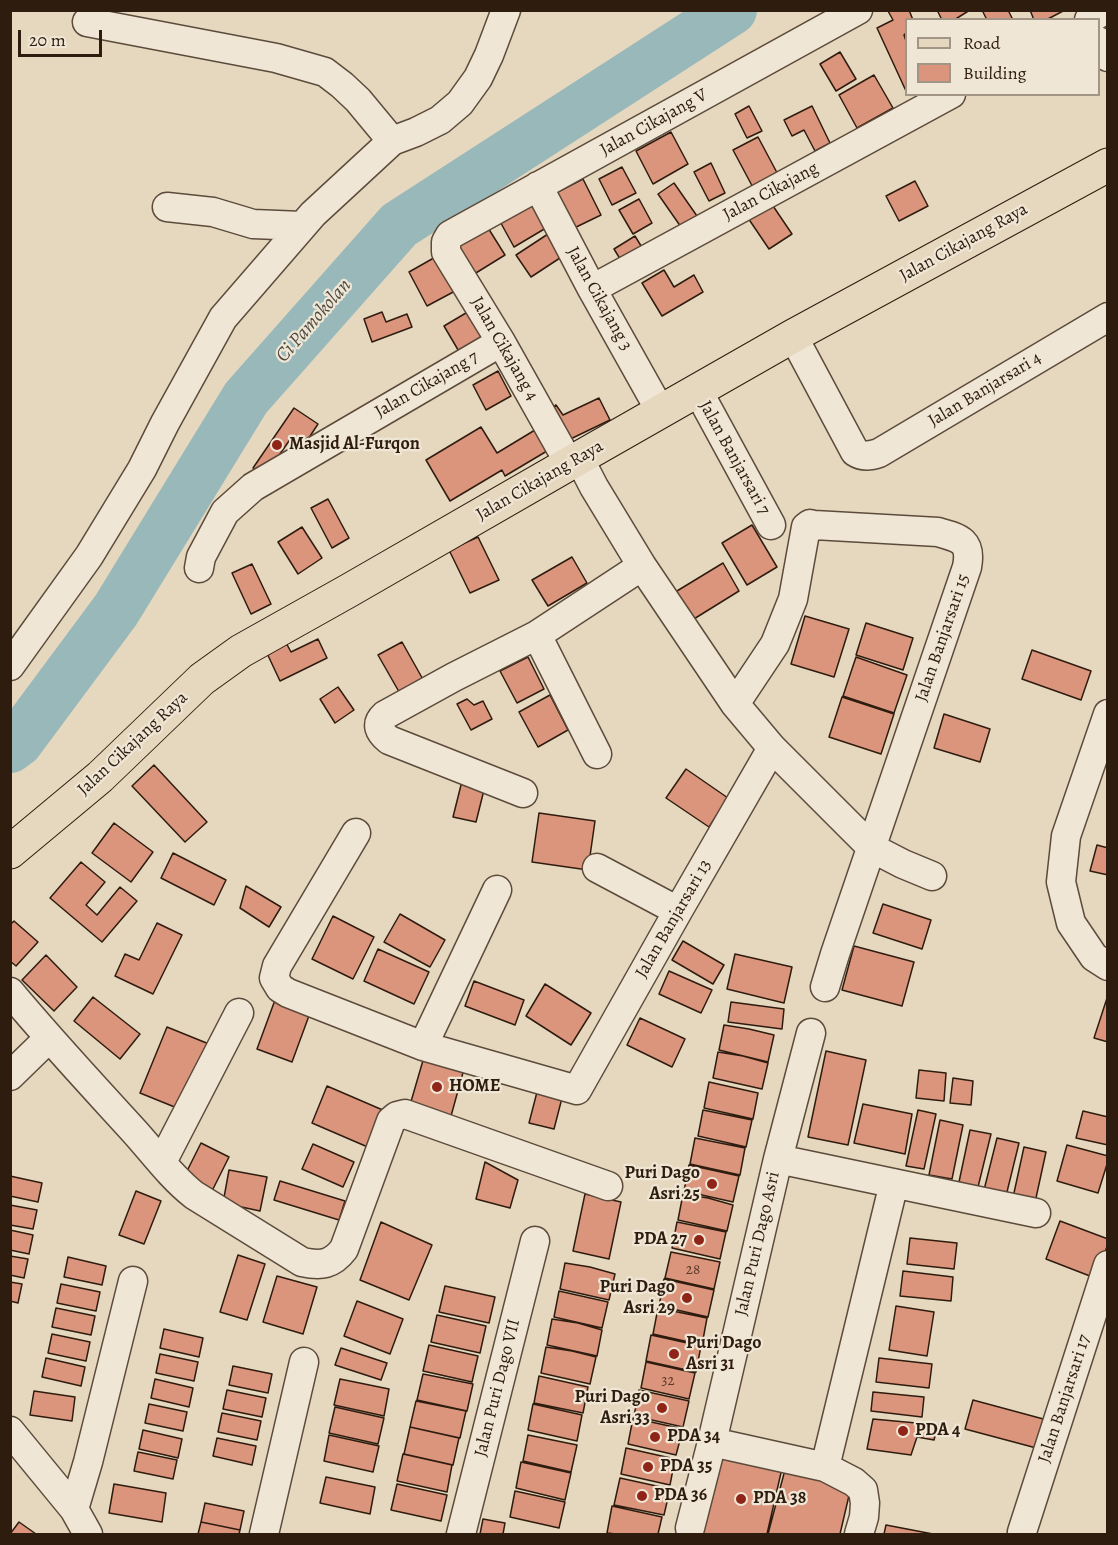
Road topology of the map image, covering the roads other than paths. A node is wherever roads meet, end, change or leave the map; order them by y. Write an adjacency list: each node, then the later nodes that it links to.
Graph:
1 (506, 10): 7 (street)
2 (858, 10): 9 (street, Jalan Cikajang V)
3 (1104, 10): 4 (street)
4 (1091, 18)
5 (87, 21): 7 (street)
6 (947, 96): 13 (street, Jalan Cikajang)
7 (392, 141): 11 (street)
8 (1107, 165): 15 (main road, Jalan Cikajang Raya)
9 (538, 186): 12 (street, Jalan Cikajang V); 13 (street, Jalan Cikajang 3)
10 (167, 207): 11 (street)
11 (303, 226): 24 (street)
12 (450, 235): 16 (street, Jalan Cikajang 4)
13 (592, 289): 18 (street, Jalan Cikajang 3)
14 (1107, 317): 15 (street, Jalan Banjarsari 4)
15 (793, 336): 17 (main road, Jalan Cikajang Raya)
16 (501, 342): 19 (street, Jalan Cikajang 4); 22 (street, Jalan Cikajang 7)
17 (698, 391): 18 (main road, Jalan Cikajang Raya); 20 (street, Jalan Banjarsari 7)
18 (661, 412): 19 (main road, Jalan Cikajang Raya)
19 (574, 460): 21 (street, Jalan Cikajang 4); 32 (main road, Jalan Cikajang Raya)
20 (771, 525)
21 (642, 566): 23 (street); 25 (street, Jalan Cikajang 4)
22 (199, 568)
23 (537, 635): 28 (street); 29 (street)
24 (10, 666)
25 (735, 704): 27 (street, Jalan Cikajang 4); 31 (street, Jalan Banjarsari 15)
26 (1107, 714): 37 (street)
27 (772, 748): 31 (street, Jalan Cikajang 4); 36 (street, Jalan Banjarsari 13)
28 (597, 754)
29 (523, 793)
30 (356, 833): 43 (street)
31 (872, 848): 34 (street); 38 (street)
32 (10, 852)
33 (597, 868): 36 (street)
34 (932, 876)
35 (497, 890): 43 (street)
36 (678, 911): 43 (street, Jalan Banjarsari 13)
37 (1107, 966)
38 (825, 987)
39 (10, 992): 42 (street)
40 (239, 1013): 46 (street)
41 (811, 1033): 45 (street)
42 (49, 1038): 44 (street); 46 (street)
43 (423, 1046)
44 (10, 1076)
45 (778, 1159): 47 (street, Jalan Puri Dago Asri); 54 (street, Jalan Puri Dago Asri)
46 (162, 1162): 48 (street)
47 (894, 1183): 49 (street, Jalan Puri Dago Asri); 56 (street)
48 (608, 1186)
49 (1036, 1213)
50 (535, 1241): 62 (street, Jalan Puri Dago VII)
51 (1107, 1265): 59 (street, Jalan Banjarsari 17)
52 (133, 1281): 57 (street)
53 (304, 1362): 61 (street)
54 (712, 1442): 56 (street); 58 (street, Jalan Puri Dago Asri)
55 (14, 1447): 57 (street)
56 (825, 1467): 63 (street)
57 (74, 1509): 60 (street)
58 (690, 1528)
59 (1022, 1532)
60 (88, 1534)
61 (264, 1534)
62 (461, 1534)
63 (859, 1534)

